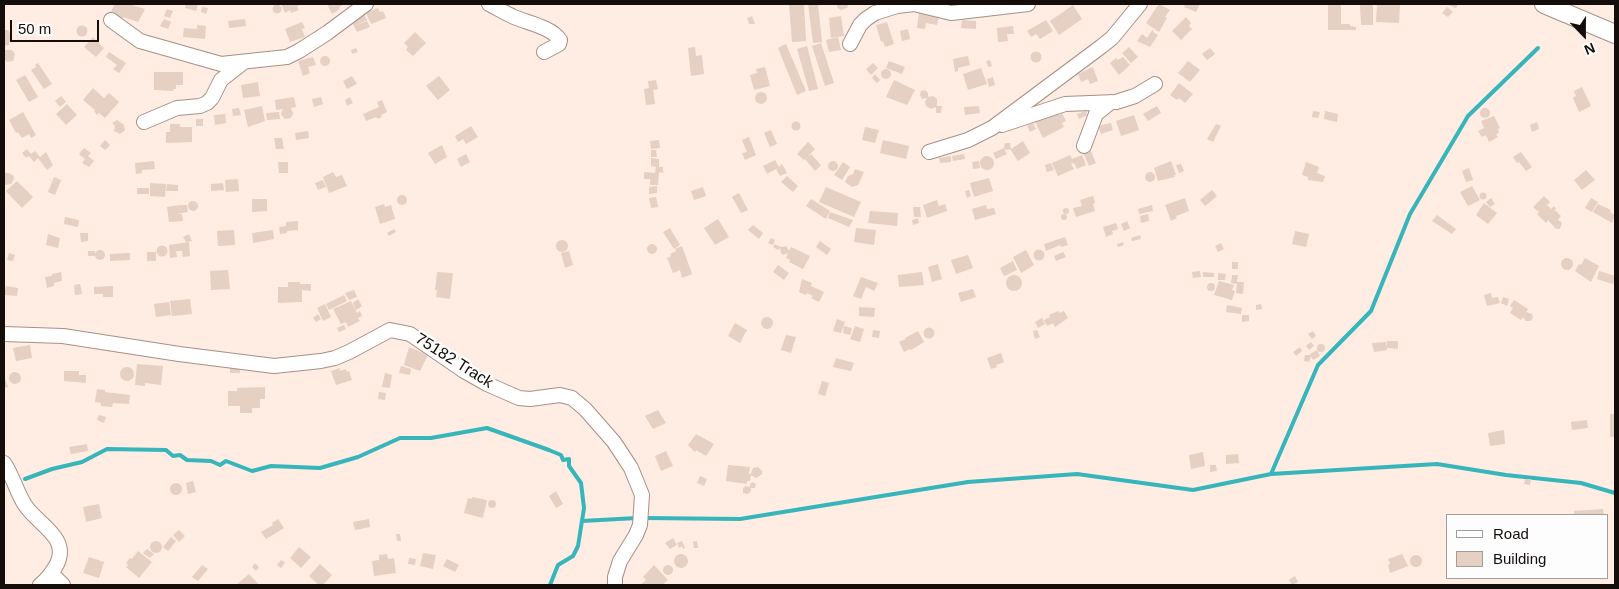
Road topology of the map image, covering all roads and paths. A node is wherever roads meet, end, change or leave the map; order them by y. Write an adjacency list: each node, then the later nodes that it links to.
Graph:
1 (366, 4): 10 (street)
2 (489, 4): 9 (street)
3 (1028, 4): 8 (street)
4 (1140, 4): 14 (street)
5 (1544, 4): 7 (street)
6 (111, 20): 10 (street)
7 (1615, 34)
8 (850, 44)
9 (544, 52)
10 (244, 61): 13 (street)
11 (1155, 84): 12 (street)
12 (1111, 102): 14 (street); 15 (street)
13 (144, 122)
14 (992, 128): 16 (street)
15 (1084, 146)
16 (929, 152)
17 (4, 334): 22 (street, 75182 Track)
18 (4, 463): 19 (street)
19 (52, 574): 20 (street); 21 (street)
20 (40, 585)
21 (62, 585)
22 (614, 585)

